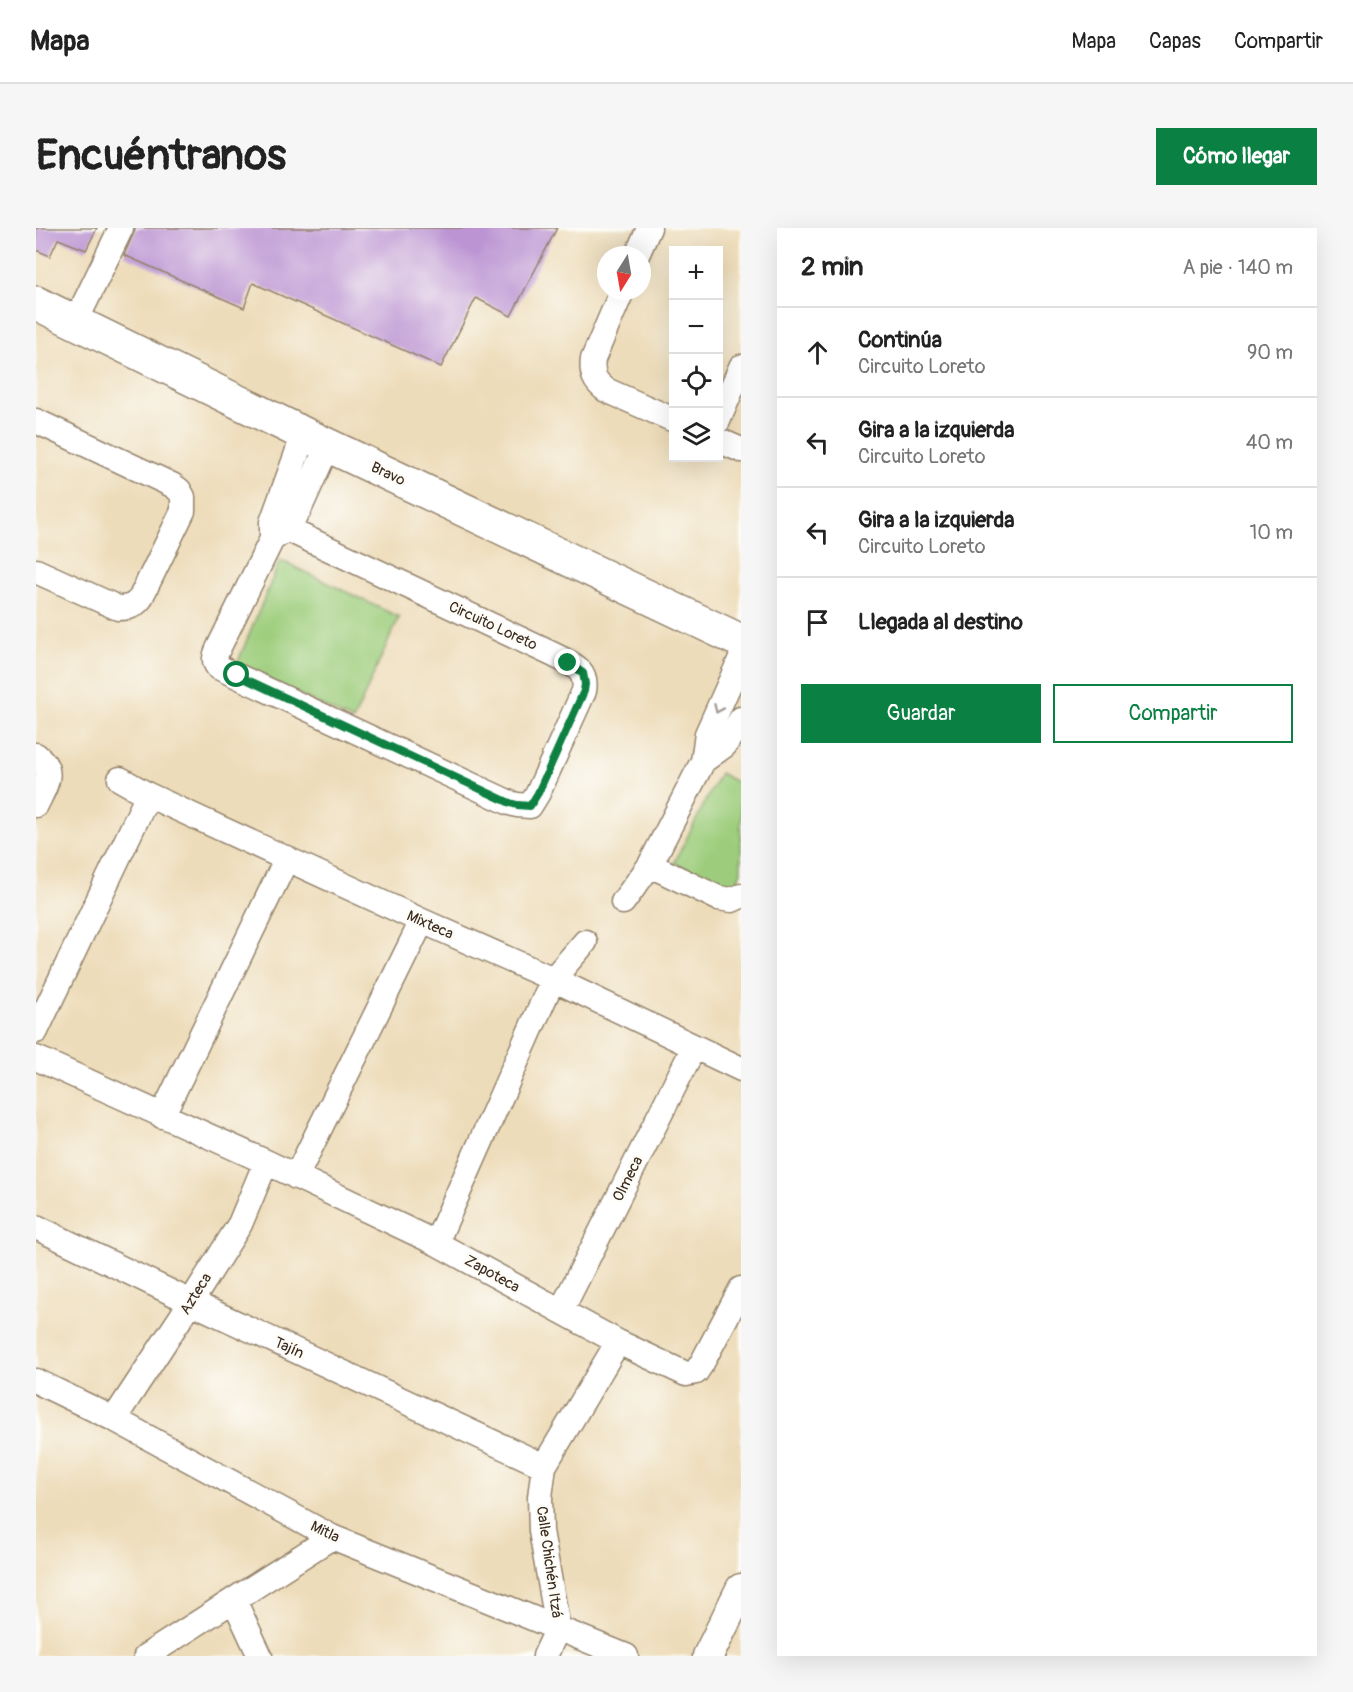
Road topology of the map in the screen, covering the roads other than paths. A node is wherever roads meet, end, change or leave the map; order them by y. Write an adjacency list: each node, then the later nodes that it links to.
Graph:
1 (121, 228): 6 (street)
2 (649, 228): 3 (street)
3 (641, 246)
4 (618, 300): 9 (street)
5 (36, 303): 6 (main road, Bravo)
6 (76, 321): 11 (main road, Bravo)
7 (741, 367): 8 (street)
8 (723, 409)
9 (669, 418)
10 (36, 421): 15 (street)
11 (316, 440): 14 (street); 16 (main road, Bravo)
12 (723, 442): 13 (street)
13 (741, 450)
14 (277, 530): 14 (street, Circuito Loreto)
15 (36, 571)
16 (741, 641)
17 (741, 658): 19 (street, one-way to 19)
18 (741, 718): 19 (street)
19 (724, 744): 25 (street)
20 (41, 759): 23 (street)
21 (120, 780): 22 (street, Mixteca)
22 (148, 795): 24 (street, Mixteca); 31 (street)
23 (36, 805)
24 (287, 858): 28 (street, Mixteca); 35 (street)
25 (650, 865): 26 (street); 27 (street)
26 (741, 896)
27 (622, 902)
28 (422, 921): 30 (street, Mixteca); 37 (street)
29 (585, 942): 30 (street)
30 (553, 979): 32 (street, Mixteca); 39 (street)
31 (36, 1031)
32 (694, 1047): 34 (street, Mixteca); 42 (street, Olmeca)
33 (36, 1058): 35 (street, Zapoteca)
34 (741, 1069)
35 (162, 1116): 36 (street, Zapoteca)
36 (266, 1162): 37 (street, Zapoteca); 41 (street, Azteca)
37 (296, 1177): 39 (street, Zapoteca)
38 (36, 1227): 41 (street, Tajín)
39 (436, 1243): 42 (street, Zapoteca)
40 (741, 1289): 43 (street, Zapoteca)
41 (191, 1302): 45 (street, Azteca); 46 (street, Tajín)
42 (561, 1311): 43 (street, Zapoteca)
43 (618, 1342): 46 (street, Calle Chichén Itzá)
44 (36, 1381): 45 (street, Mitla)
45 (114, 1419): 47 (street, Mitla)
46 (544, 1466): 51 (street, Calle Chichén Itzá)
47 (332, 1537): 49 (street); 51 (street, Mitla)
48 (741, 1589): 50 (street)
49 (234, 1600): 52 (street); 53 (street)
50 (734, 1618): 56 (street)
51 (558, 1628): 54 (street, Calle Chichén Itzá); 55 (street, Mitla)
52 (146, 1656)
53 (260, 1656)
54 (545, 1656)
55 (626, 1656)
56 (708, 1656)

